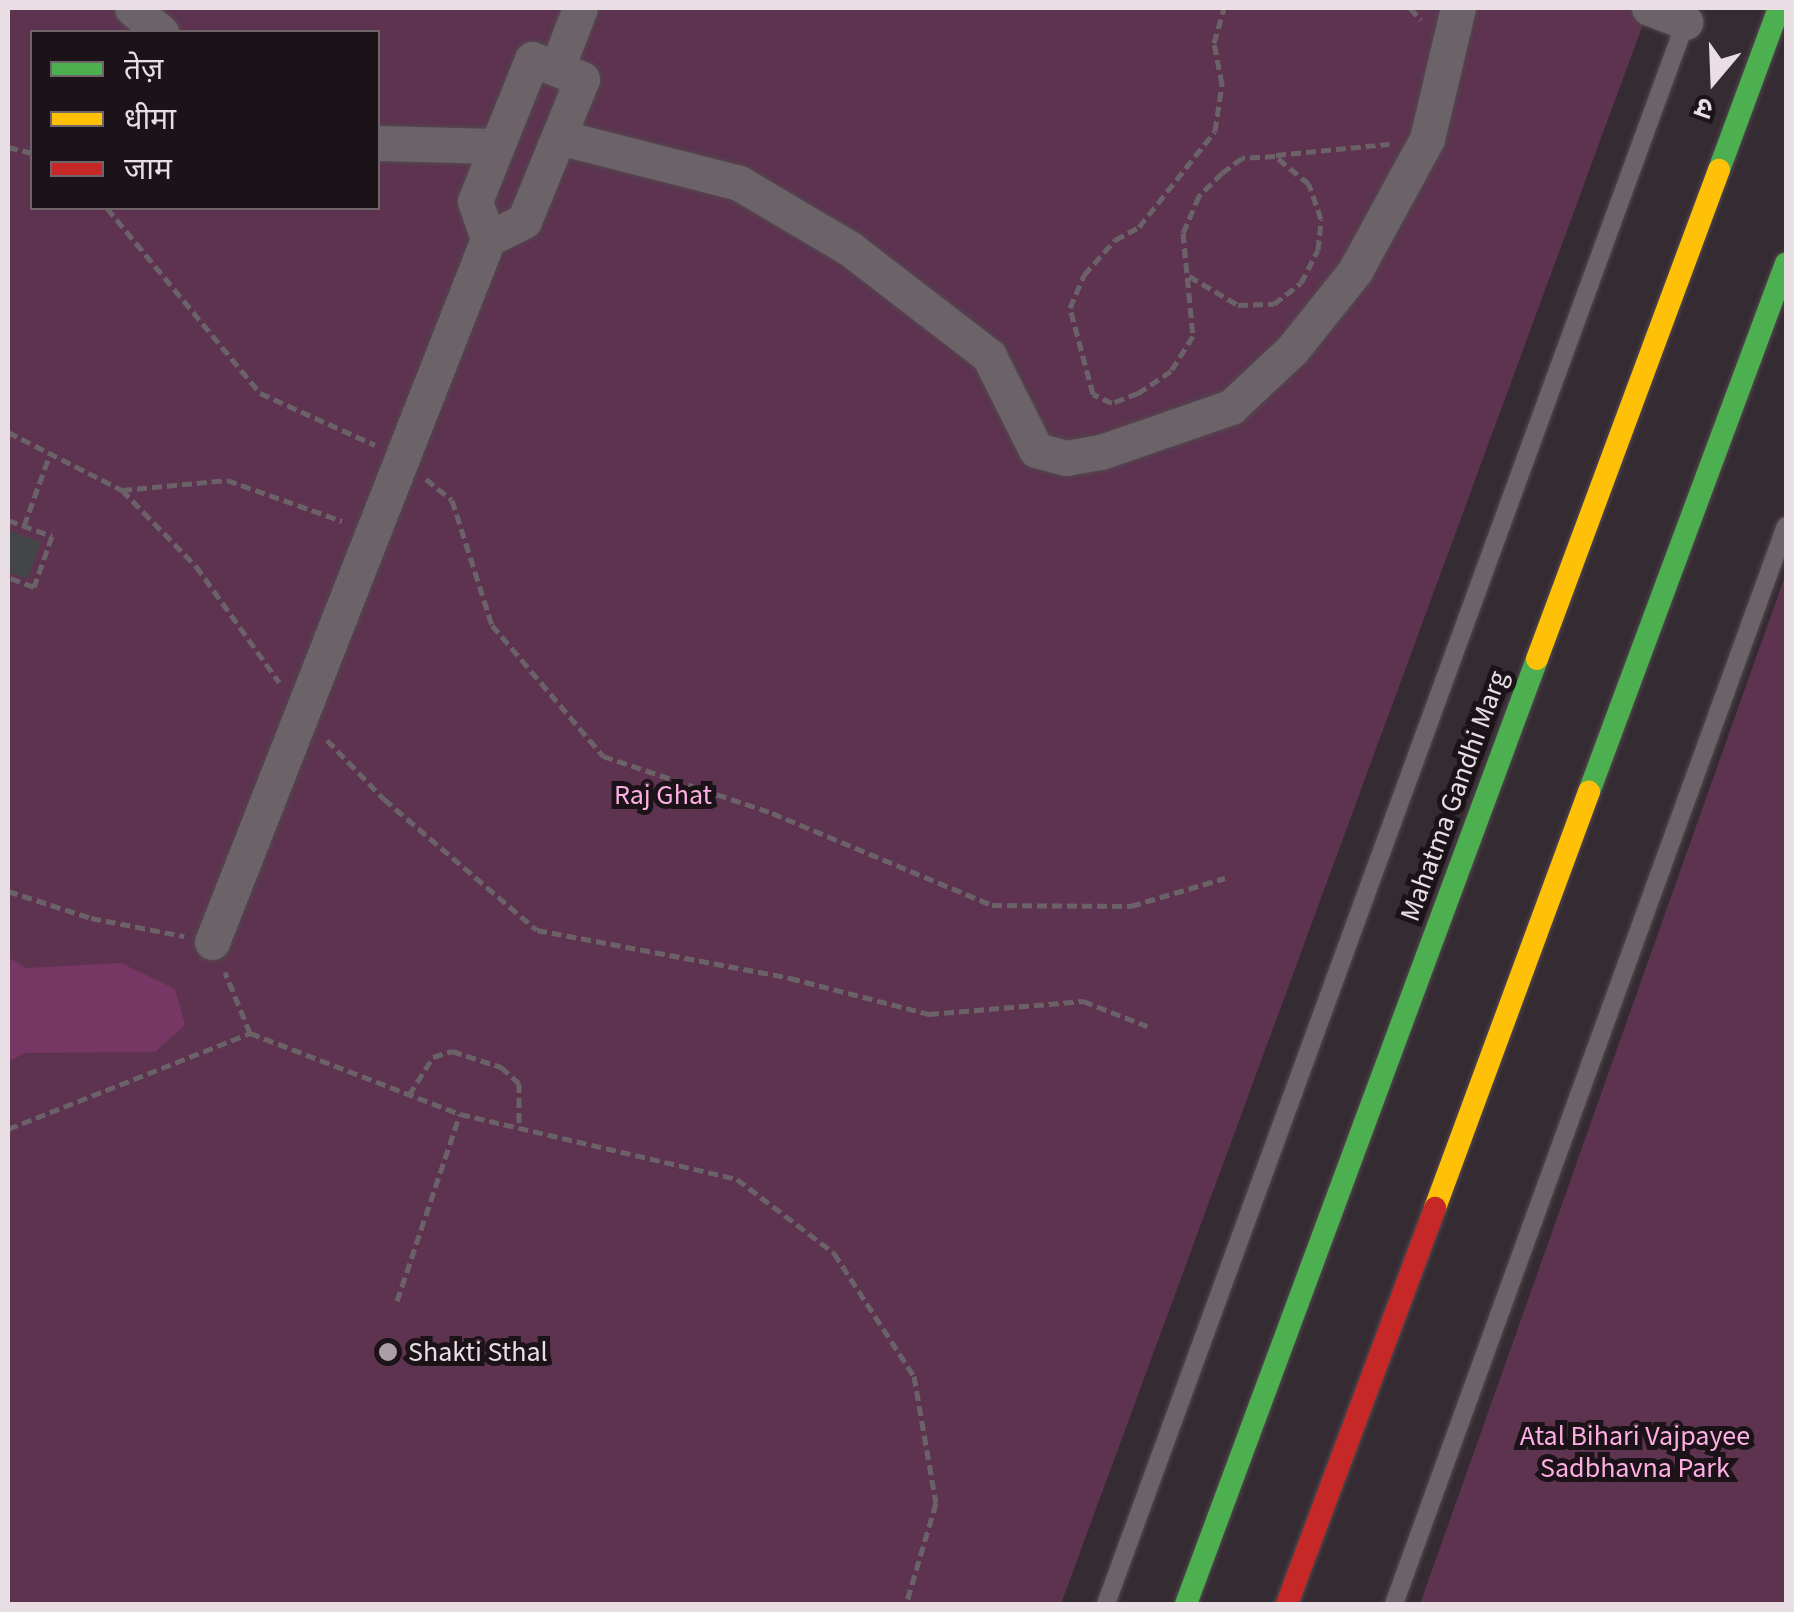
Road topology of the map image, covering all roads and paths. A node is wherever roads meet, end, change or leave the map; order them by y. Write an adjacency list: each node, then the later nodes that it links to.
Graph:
1 (132, 8): 8 (street)
2 (580, 8): 9 (street)
3 (1224, 8): 18 (path)
4 (1458, 8): 11 (street)
5 (1649, 8): 7 (street)
6 (1779, 8): 41 (main road, Mahatma Gandhi Marg)
7 (1688, 15): 40 (lane)
8 (159, 30)
9 (558, 68): 10 (street); 13 (street)
10 (559, 137): 11 (street); 16 (street)
11 (1427, 139): 14 (path)
12 (380, 142): 13 (street)
13 (497, 146): 16 (street)
14 (1275, 156): 18 (path); 18 (path)
15 (109, 210): 21 (path)
16 (488, 239): 21 (street)
17 (1786, 263): 42 (main road)
18 (1189, 276)
19 (8, 432): 20 (path)
20 (50, 454): 22 (path); 24 (path)
21 (402, 459): 26 (street); 29 (path)
22 (122, 490): 26 (path); 28 (path)
23 (8, 520): 24 (path)
24 (24, 526): 27 (path)
25 (1786, 526): 43 (lane)
26 (374, 532): 28 (street)
27 (8, 578)
28 (302, 714): 31 (street); 32 (path)
29 (1225, 878)
30 (8, 891): 31 (path)
31 (212, 942): 33 (path)
32 (1147, 1026)
33 (250, 1033): 34 (path); 37 (path)
34 (410, 1095): 35 (path); 36 (path)
35 (460, 1114): 36 (path); 38 (path)
36 (519, 1127): 39 (path)
37 (8, 1129)
38 (397, 1302)
39 (906, 1604)
40 (1106, 1604)
41 (1186, 1604)
42 (1288, 1604)
43 (1394, 1604)

